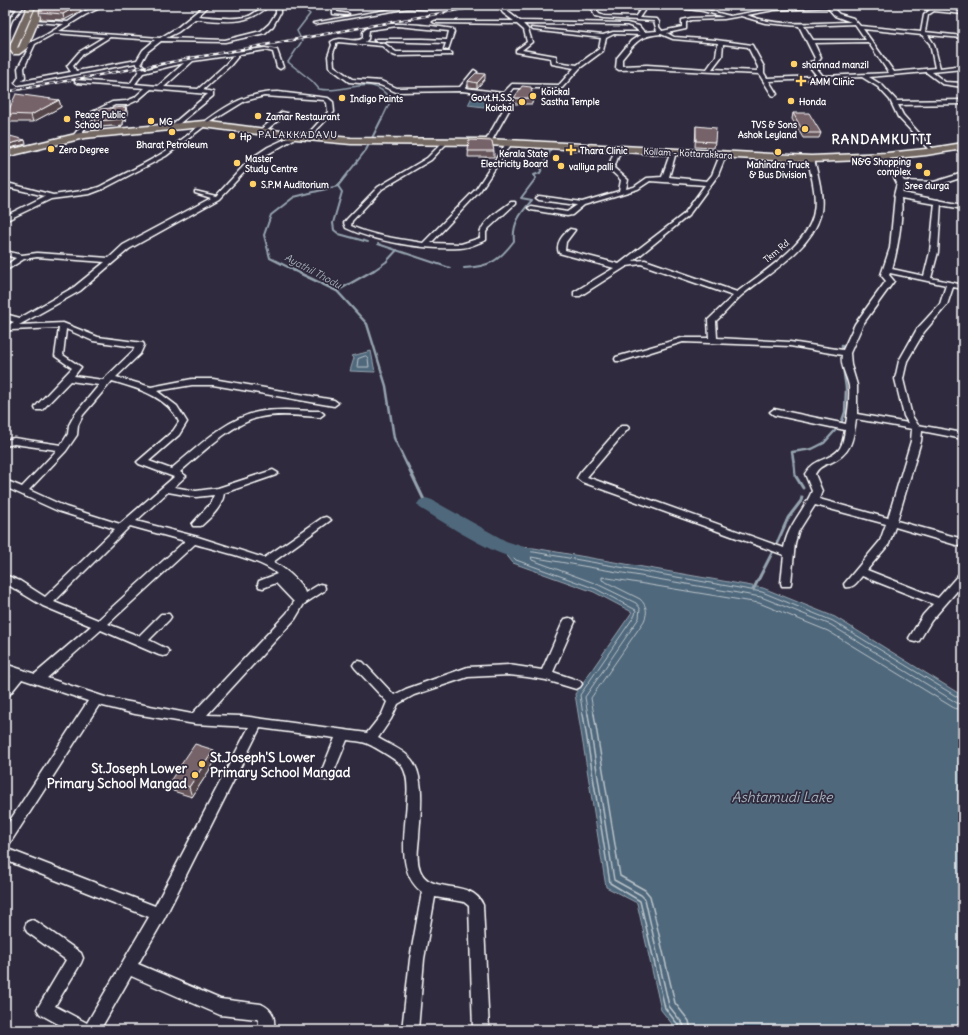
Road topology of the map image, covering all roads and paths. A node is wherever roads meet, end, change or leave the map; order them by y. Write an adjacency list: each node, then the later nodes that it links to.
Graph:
1 (32, 5): 27 (highway)
2 (41, 5): 32 (highway)
3 (104, 5): 34 (street)
4 (208, 5): 28 (street)
5 (268, 5): 28 (street)
6 (278, 5): 49 (street)
7 (322, 5): 14 (street)
8 (448, 5): 15 (street)
9 (500, 5): 36 (street)
10 (646, 5): 30 (street)
11 (659, 5): 16 (street)
12 (848, 5): 17 (street)
13 (914, 5): 22 (street)
14 (335, 6): 26 (street)
15 (404, 6): 26 (street)
16 (698, 6): 29 (street)
17 (827, 6): 20 (street); 25 (street)
18 (5, 7): 19 (street)
19 (21, 7): 31 (street)
20 (773, 7): 24 (street)
21 (594, 10): 30 (street)
22 (933, 10): 23 (street); 42 (street)
23 (963, 13)
24 (740, 14): 29 (street); 38 (street)
25 (837, 15): 37 (street); 39 (street)
26 (359, 16): 35 (street)
27 (26, 17): 31 (street); 57 (highway)
28 (194, 17): 49 (street)
29 (730, 17): 44 (street)
30 (636, 19): 44 (street)
31 (7, 21): 43 (street)
32 (34, 21): 34 (street); 57 (highway)
33 (435, 22): 36 (street)
34 (68, 23): 41 (street)
35 (315, 23)
36 (517, 23): 40 (street); 45 (street)
37 (836, 23): 38 (street); 39 (street)
38 (801, 24): 54 (street)
39 (857, 25): 42 (street); 51 (street)
40 (525, 28): 47 (street); 63 (street)
41 (55, 32): 46 (street); 56 (street)
42 (923, 32): 48 (street); 66 (street)
43 (5, 33)
44 (662, 33): 45 (street); 53 (street)
45 (644, 34): 47 (street); 67 (street)
46 (110, 35): 49 (street); 71 (street)
47 (604, 37): 63 (street)
48 (963, 37)
49 (158, 39): 62 (street)
50 (366, 39): 52 (street); 52 (street); 55 (street)
51 (868, 41): 54 (street); 73 (street)
52 (449, 42): 58 (street)
53 (721, 42): 67 (street); 72 (street)
54 (812, 42): 75 (street)
55 (360, 43): 60 (street); 82 (street)
56 (33, 44): 57 (street); 71 (street)
57 (20, 49)
58 (446, 49)
59 (239, 52): 61 (street); 64 (street); 83 (street)
60 (450, 54)
61 (191, 60): 69 (street); 81 (street)
62 (139, 61): 69 (street); 71 (street)
63 (578, 66): 85 (street)
64 (280, 67)
65 (963, 67): 66 (street)
66 (938, 69): 68 (street)
67 (708, 71): 72 (street)
68 (928, 71): 73 (street); 78 (street)
69 (141, 72): 79 (street)
70 (474, 72): 82 (street)
71 (75, 73)
72 (761, 73): 76 (street)
73 (893, 74): 74 (street)
74 (864, 76): 75 (street); 86 (street)
75 (821, 77): 76 (street)
76 (766, 80): 84 (street)
77 (77, 81): 79 (street)
78 (963, 85)
79 (131, 86): 80 (street)
80 (150, 87): 81 (street); 94 (street)
81 (159, 88): 83 (street)
82 (462, 89): 85 (street)
83 (199, 91): 91 (street)
84 (774, 94)
85 (505, 95): 97 (street)
86 (894, 101): 87 (street); 88 (street); 101 (street)
87 (935, 102)
88 (963, 102)
89 (284, 113): 92 (street)
90 (204, 124): 91 (main road); 92 (main road); 95 (street); 115 (street)
91 (172, 127): 94 (main road)
92 (262, 131): 93 (main road)
93 (296, 136): 95 (main road); 116 (street)
94 (75, 137): 103 (main road)
95 (308, 137): 96 (main road, Kollam - Kottarakkara)
96 (445, 142): 97 (main road, Kollam - Kottarakkara); 125 (street)
97 (488, 142): 98 (main road, Kollam - Kottarakkara)
98 (509, 143): 100 (main road, Kollam - Kottarakkara); 125 (street)
99 (963, 146): 101 (main road, Kollam - Kottarakkara)
100 (618, 148): 102 (main road, Kollam - Kottarakkara); 113 (street)
101 (932, 150): 105 (main road, Kollam - Kottarakkara)
102 (673, 152): 104 (main road, Kollam - Kottarakkara); 108 (street)
103 (5, 154)
104 (723, 155): 106 (main road, Kollam - Kottarakkara); 109 (street)
105 (883, 156): 106 (main road, Kollam - Kottarakkara); 110 (street)
106 (811, 159): 136 (street, Tkm Rd)
107 (963, 175): 110 (street)
108 (665, 179): 109 (street); 113 (street)
109 (708, 183): 129 (street)
110 (901, 183): 114 (street)
111 (5, 188): 115 (street)
112 (197, 192): 116 (street)
113 (621, 193): 120 (street)
114 (898, 195): 118 (street); 131 (street)
115 (51, 196): 123 (street)
116 (217, 198): 128 (street)
117 (539, 198): 120 (street)
118 (938, 202): 121 (street); 132 (street)
119 (513, 203): 125 (street)
120 (582, 204): 122 (street)
121 (963, 207)
122 (531, 208)
123 (5, 219)
124 (572, 230): 129 (street)
125 (425, 244)
126 (5, 253): 127 (street)
127 (22, 257): 128 (street); 130 (street)
128 (112, 260): 138 (street)
129 (623, 265): 135 (street); 136 (street)
130 (5, 269)
131 (888, 270): 132 (street); 142 (street)
132 (927, 279): 133 (street)
133 (950, 284): 134 (street); 152 (street)
134 (963, 287)
135 (577, 294)
136 (738, 295): 141 (street, Tkm Rd)
137 (5, 316): 138 (street)
138 (20, 321): 140 (street)
139 (63, 325): 140 (street); 144 (street); 145 (street)
140 (7, 329)
141 (713, 340): 142 (street); 143 (street)
142 (846, 353): 151 (street)
143 (619, 359)
144 (68, 378): 145 (street); 148 (street)
145 (108, 381): 146 (street); 157 (street)
146 (150, 390): 147 (street); 158 (street)
147 (334, 403)
148 (39, 408)
149 (774, 412): 154 (street)
150 (320, 414): 158 (street)
151 (852, 416): 152 (street); 154 (street)
152 (914, 427): 155 (street); 166 (street)
153 (624, 428): 171 (street)
154 (850, 428): 164 (street)
155 (963, 436)
156 (5, 442): 157 (street)
157 (62, 448): 162 (street)
158 (174, 472): 161 (street)
159 (273, 473): 163 (street)
160 (5, 483): 162 (street)
161 (166, 489): 163 (street); 168 (street)
162 (23, 490): 168 (street)
163 (219, 491): 167 (street)
164 (813, 501): 166 (street); 171 (street)
165 (326, 520): 172 (street)
166 (892, 522): 170 (street); 173 (street)
167 (197, 524)
168 (125, 525): 169 (street); 182 (street)
169 (194, 539): 172 (street); 186 (street)
170 (963, 543)
171 (789, 553): 176 (street)
172 (265, 562): 181 (street)
173 (860, 571): 178 (street); 183 (street)
174 (963, 577): 183 (street)
175 (9, 580): 180 (street); 182 (street)
176 (786, 583)
177 (263, 584): 181 (street)
178 (849, 584)
179 (320, 588): 181 (street)
180 (5, 590)
181 (300, 601): 199 (street)
182 (47, 602): 186 (street)
183 (940, 604): 187 (street)
184 (165, 617): 188 (street)
185 (569, 622): 193 (street)
186 (100, 624): 188 (street); 194 (street)
187 (915, 638)
188 (141, 641): 189 (street)
189 (163, 652)
190 (359, 665): 198 (street)
191 (5, 669): 192 (street)
192 (19, 674): 194 (street); 196 (street)
193 (546, 675): 195 (street); 198 (street)
194 (36, 680): 197 (street)
195 (576, 684)
196 (5, 692)
197 (96, 699): 199 (street); 204 (street)
198 (393, 701): 202 (street)
199 (195, 719): 200 (street)
200 (257, 723): 201 (street); 207 (street)
201 (343, 734): 202 (street); 203 (street)
202 (370, 739): 206 (street)
203 (326, 775)
204 (5, 839)
205 (5, 854): 207 (street)
206 (429, 889): 213 (street); 214 (street)
207 (159, 914): 209 (street)
208 (32, 927): 210 (street)
209 (129, 968): 211 (street); 212 (street)
210 (85, 1030)
211 (90, 1030)
212 (266, 1030)
213 (410, 1030)
214 (481, 1030)

